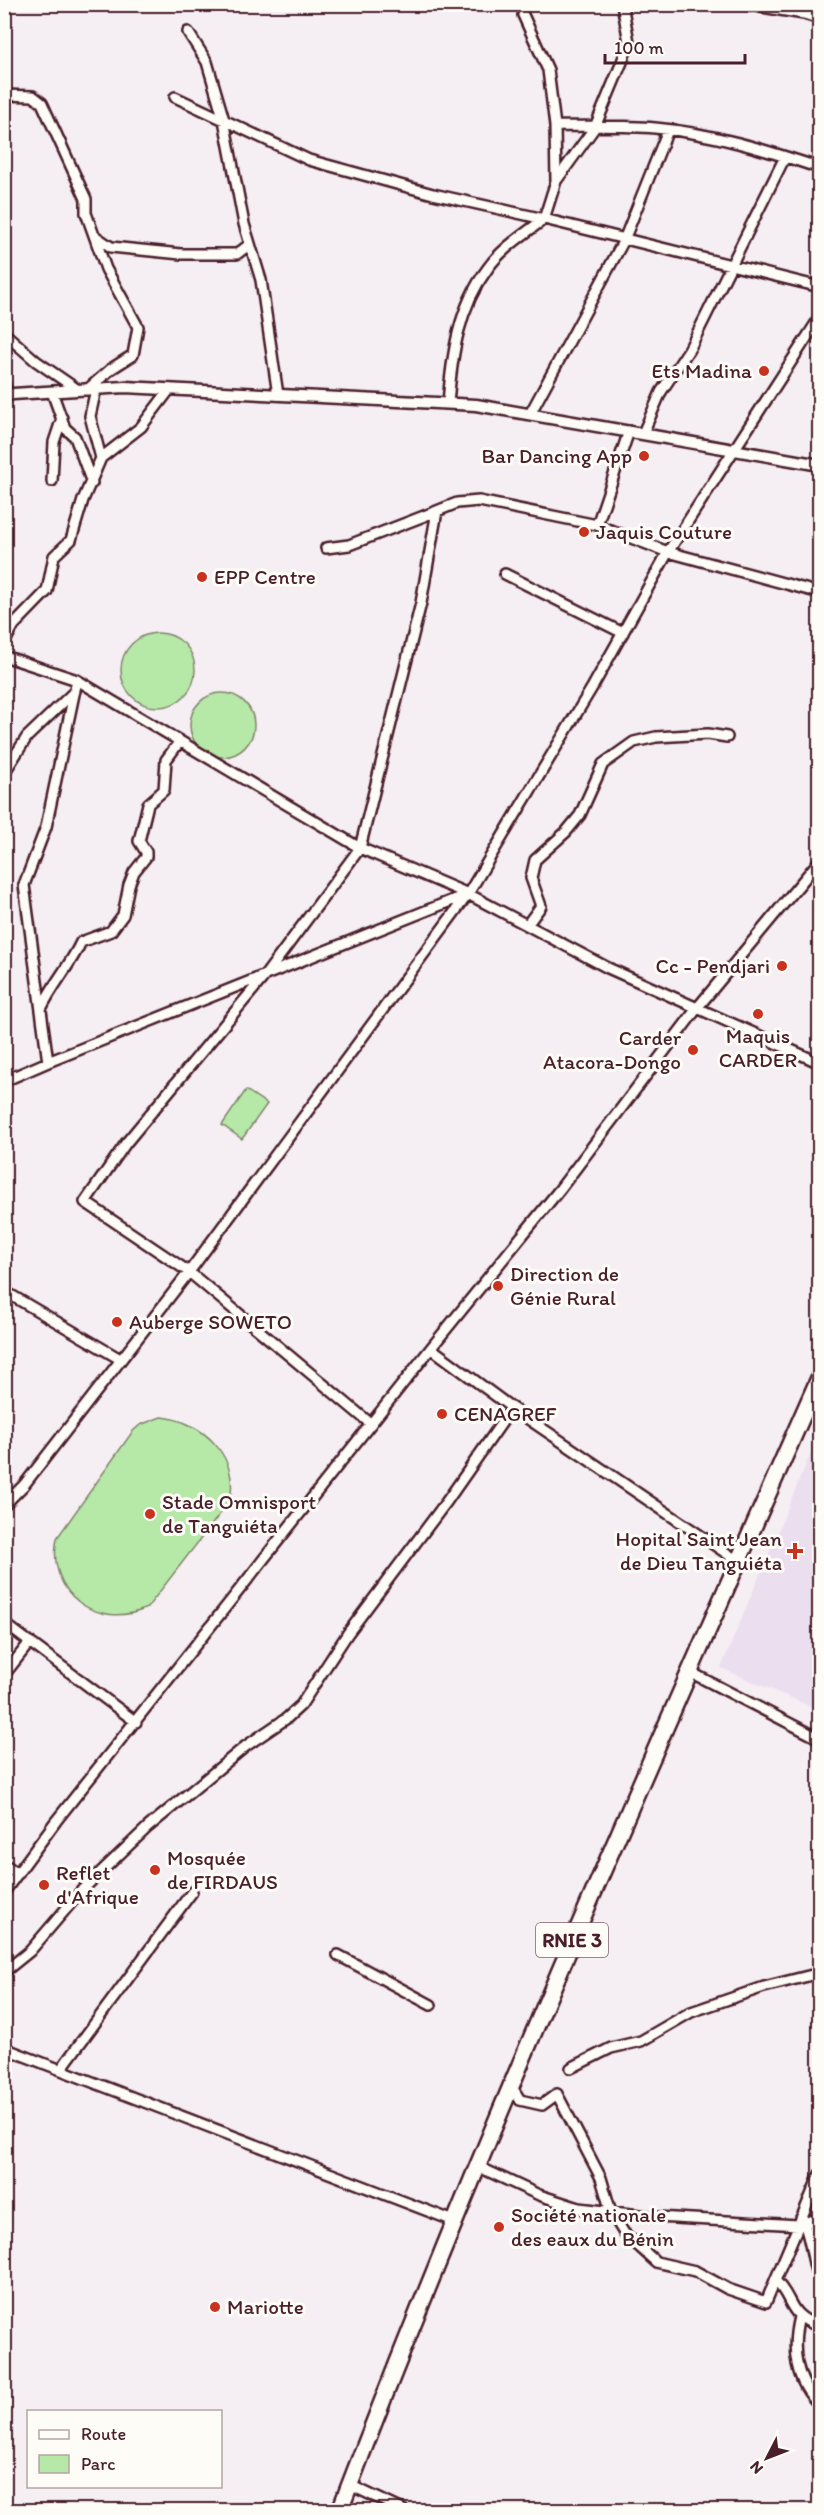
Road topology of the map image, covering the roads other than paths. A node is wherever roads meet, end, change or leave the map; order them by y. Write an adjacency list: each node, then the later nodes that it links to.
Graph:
1 (622, 4): 10 (street)
2 (744, 4): 4 (street)
3 (523, 15): 9 (street)
4 (819, 19)
5 (188, 32): 8 (street)
6 (4, 95): 16 (street)
7 (175, 97): 8 (street)
8 (224, 120): 15 (street); 18 (street)
9 (555, 126): 10 (street); 14 (street)
10 (595, 128): 11 (street); 14 (street)
11 (668, 130): 12 (street); 17 (street)
12 (785, 157): 13 (street); 19 (street)
13 (819, 168)
14 (556, 181): 15 (street)
15 (544, 219): 17 (street); 29 (street)
16 (93, 233): 18 (street); 25 (street)
17 (624, 240): 19 (street); 30 (street)
18 (250, 244): 27 (street)
19 (733, 265): 20 (street); 33 (street)
20 (819, 287)
21 (819, 317): 34 (street)
22 (4, 333): 25 (street)
23 (4, 384): 28 (street)
24 (170, 389): 25 (street); 27 (street); 35 (street)
25 (87, 390): 26 (street); 35 (street)
26 (52, 392): 28 (street); 31 (street)
27 (278, 395): 29 (street)
28 (6, 396)
29 (448, 403): 30 (street)
30 (530, 414): 32 (street)
31 (62, 418): 37 (street); 38 (street)
32 (629, 431): 33 (street); 40 (street)
33 (643, 433): 34 (street)
34 (733, 450): 36 (street); 42 (street)
35 (101, 458): 38 (street)
36 (819, 465)
37 (52, 481)
38 (92, 483): 46 (street)
39 (437, 511): 40 (street); 41 (street); 53 (street)
40 (597, 525): 42 (street)
41 (326, 548)
42 (668, 552): 44 (street); 45 (street)
43 (505, 574): 45 (street)
44 (819, 593)
45 (623, 633): 55 (street)
46 (4, 643)
47 (4, 656): 48 (street)
48 (77, 680): 49 (street); 51 (street)
49 (75, 690): 52 (street); 59 (street)
50 (727, 737): 56 (street)
51 (180, 741): 53 (street); 59 (street)
52 (4, 773)
53 (360, 848): 55 (street); 57 (street)
54 (819, 860): 58 (street)
55 (468, 894): 56 (street); 57 (street); 63 (street)
56 (527, 925): 58 (street)
57 (267, 973): 60 (street); 63 (street)
58 (698, 1007): 61 (street); 65 (street)
59 (40, 1009): 60 (street)
60 (48, 1062): 62 (street)
61 (819, 1063)
62 (4, 1082)
63 (189, 1272): 66 (street); 69 (street)
64 (4, 1291): 66 (street)
65 (431, 1348): 68 (street); 69 (street)
66 (120, 1359): 70 (street)
67 (819, 1376): 71 (highway, RNIE 3)
68 (512, 1408): 71 (street); 83 (street)
69 (371, 1424): 76 (street)
70 (4, 1505)
71 (738, 1561): 74 (highway, RNIE 3)
72 (4, 1623): 73 (street)
73 (30, 1642): 75 (street); 76 (street)
74 (688, 1671): 77 (street); 89 (highway, RNIE 3)
75 (4, 1675)
76 (136, 1722): 79 (street)
77 (819, 1739)
78 (4, 1864): 79 (street)
79 (18, 1874): 80 (street)
80 (4, 1892)
81 (192, 1892): 88 (street)
82 (338, 1955): 85 (street)
83 (4, 1972)
84 (819, 1973): 87 (street)
85 (431, 2005)
86 (4, 2048): 88 (street)
87 (571, 2068)
88 (61, 2069): 93 (street)
89 (510, 2084): 90 (highway, RNIE 3); 92 (street)
90 (477, 2166): 92 (street); 93 (highway, RNIE 3)
91 (819, 2174): 94 (street)
92 (611, 2212): 94 (street); 96 (street)
93 (454, 2222): 101 (highway, RNIE 3)
94 (801, 2222): 95 (street); 96 (street); 97 (street)
95 (819, 2222)
96 (775, 2280): 98 (street)
97 (819, 2283)
98 (799, 2317): 99 (street); 100 (street)
99 (819, 2326)
100 (819, 2405)
101 (350, 2485): 102 (highway, RNIE 3); 103 (street)
102 (340, 2511)
103 (403, 2511)

